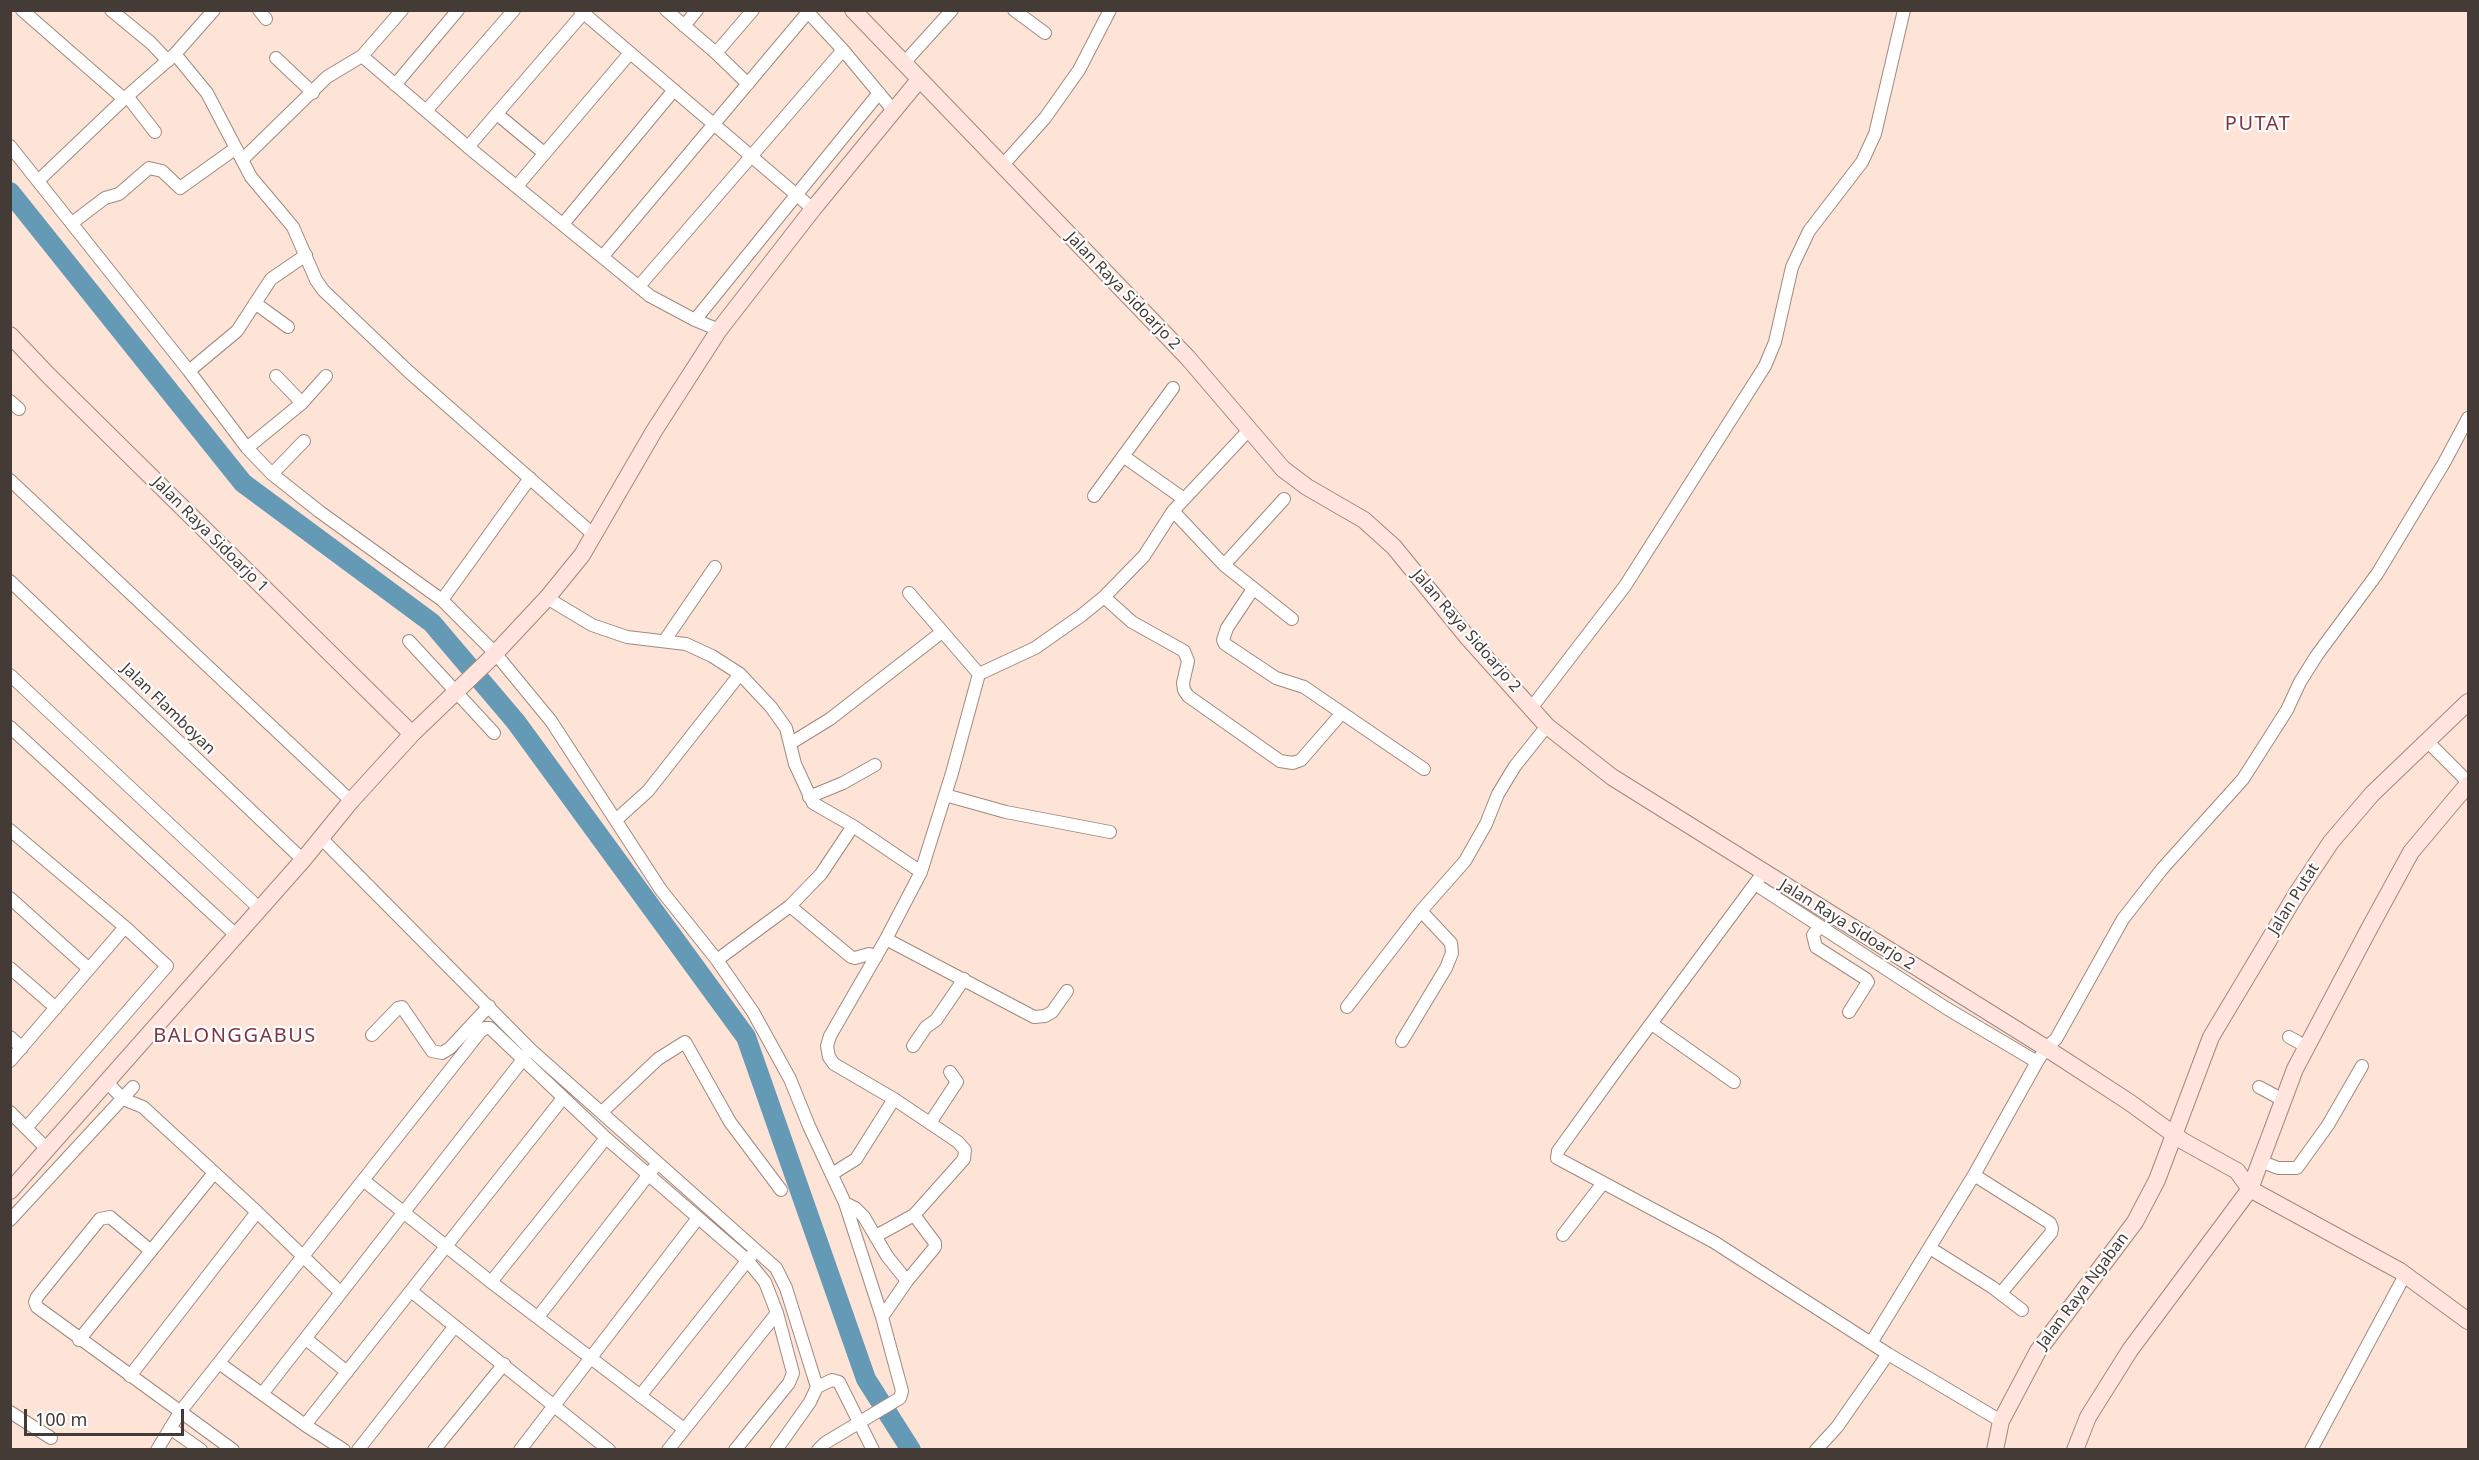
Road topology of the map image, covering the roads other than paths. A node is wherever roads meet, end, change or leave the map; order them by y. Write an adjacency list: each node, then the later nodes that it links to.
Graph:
1 (22, 10): 32 (street)
2 (111, 10): 23 (street)
3 (214, 10): 23 (street)
4 (402, 10): 22 (street)
5 (458, 10): 27 (street)
6 (514, 10): 34 (street)
7 (666, 10): 17 (street)
8 (697, 10): 17 (street)
9 (753, 10): 21 (street)
10 (853, 10): 25 (street, Jalan Raya Sidoarjo 2)
11 (952, 10): 25 (street)
12 (1014, 10): 18 (street)
13 (1110, 10): 43 (street)
14 (1904, 10): 94 (street)
15 (807, 11): 19 (street); 26 (street)
16 (583, 12): 20 (street); 35 (street)
17 (684, 26): 21 (street)
18 (1045, 33)
19 (843, 50): 31 (street); 42 (street)
20 (630, 53): 29 (street); 40 (street)
21 (716, 53): 26 (street)
22 (362, 56): 27 (street); 30 (street)
23 (171, 58): 32 (street); 41 (street)
24 (276, 58): 30 (street)
25 (903, 64): 28 (street, Jalan Raya Sidoarjo 2)
26 (748, 84): 36 (street)
27 (395, 85): 34 (street)
28 (913, 86): 33 (street); 43 (street, Jalan Raya Sidoarjo 2)
29 (674, 90): 36 (street); 49 (street)
30 (313, 93): 41 (street)
31 (879, 93): 33 (street); 46 (street)
32 (126, 98): 37 (street); 44 (street)
33 (893, 110): 47 (street)
34 (426, 111): 39 (street)
35 (497, 114): 39 (street); 40 (street)
36 (715, 123): 42 (street); 51 (street)
37 (155, 132)
38 (10, 146): 44 (street)
39 (468, 147): 45 (street)
40 (544, 153): 45 (street)
41 (239, 154): 48 (street); 50 (street)
42 (752, 156): 46 (street); 52 (street)
43 (1002, 166): 64 (street, Jalan Raya Sidoarjo 2)
44 (39, 180): 48 (street)
45 (517, 186): 49 (street)
46 (796, 195): 47 (street); 54 (street)
47 (813, 209): 56 (street)
48 (72, 223): 58 (street)
49 (563, 224): 51 (street)
50 (306, 255): 53 (street); 69 (street)
51 (603, 256): 52 (street)
52 (640, 285): 54 (street)
53 (255, 303): 55 (street); 58 (street)
54 (695, 321): 56 (street)
55 (288, 327)
56 (719, 330): 75 (street)
57 (10, 334): 99 (street, Jalan Raya Sidoarjo 1)
58 (189, 371): 66 (street)
59 (276, 376): 62 (street)
60 (326, 376): 62 (street)
61 (1173, 388): 67 (street)
62 (302, 403): 66 (street)
63 (2469, 418): 141 (street)
64 (1243, 436): 72 (street); 94 (street, Jalan Raya Sidoarjo 2)
65 (304, 441): 68 (street)
66 (248, 448): 68 (street)
67 (1124, 456): 71 (street); 72 (street)
68 (272, 474): 83 (street)
69 (530, 477): 75 (street); 83 (street)
70 (10, 480): 107 (street)
71 (1094, 496)
72 (1184, 499): 74 (street)
73 (1284, 499): 76 (street)
74 (1173, 511): 76 (street); 81 (street)
75 (594, 535): 82 (street)
76 (1224, 565): 79 (street)
77 (715, 567): 86 (street)
78 (10, 581): 113 (street, Jalan Flamboyan)
79 (1253, 589): 84 (street); 95 (street)
80 (909, 593): 85 (street)
81 (1104, 597): 90 (street); 95 (street)
82 (547, 598): 86 (street); 88 (street)
83 (442, 600): 88 (street)
84 (1292, 619)
85 (942, 632): 90 (street); 100 (street)
86 (664, 640): 89 (street)
87 (409, 641): 92 (street)
88 (492, 656): 92 (street); 108 (street)
89 (740, 674): 100 (street); 108 (street)
90 (979, 674): 105 (street)
91 (10, 675): 118 (street)
92 (458, 690): 98 (street); 99 (street)
93 (2469, 702): 101 (street, Jalan Putat)
94 (1532, 707): 97 (street, Jalan Raya Sidoarjo 2)
95 (1341, 714): 103 (street)
96 (10, 727): 122 (street)
97 (1543, 732): 115 (street, Jalan Raya Sidoarjo 2); 119 (street)
98 (494, 733)
99 (412, 734): 107 (street)
100 (791, 743): 106 (street)
101 (2431, 746): 104 (street); 157 (street, Jalan Putat)
102 (875, 765): 106 (street)
103 (1424, 769)
104 (2469, 783): 159 (street)
105 (945, 795): 111 (street); 114 (street)
106 (811, 800): 109 (street)
107 (351, 801): 112 (street)
108 (616, 819): 125 (street)
109 (853, 826): 114 (street); 117 (street)
110 (10, 830): 121 (street)
111 (1110, 832)
112 (321, 838): 113 (street); 130 (street)
113 (303, 860): 118 (street)
114 (921, 872): 123 (street)
115 (1759, 879): 120 (street); 134 (street); 141 (street, Jalan Raya Sidoarjo 2)
116 (10, 898): 127 (street)
117 (790, 906): 124 (street); 125 (street)
118 (260, 908): 122 (street)
119 (1421, 911): 131 (street); 137 (street)
120 (1820, 926): 133 (street); 141 (street)
121 (125, 927): 127 (street); 155 (street)
122 (236, 935): 145 (street)
123 (886, 939): 124 (street); 128 (street)
124 (876, 957): 150 (street)
125 (717, 960): 162 (street)
126 (10, 968): 132 (street)
127 (89, 969): 132 (street)
128 (964, 979): 129 (street); 138 (street)
129 (1066, 991)
130 (489, 1006): 135 (street); 140 (street)
131 (1347, 1007)
132 (56, 1008): 139 (street)
133 (1849, 1012)
134 (1652, 1024): 146 (street); 166 (street)
135 (372, 1035)
136 (10, 1037): 139 (street)
137 (1402, 1041)
138 (913, 1046)
139 (22, 1048): 142 (street)
140 (527, 1054): 148 (street); 153 (street); 165 (street); 172 (street)
141 (2041, 1055): 157 (street, Jalan Raya Sidoarjo 2); 163 (street)
142 (10, 1061)
143 (2362, 1066): 159 (street)
144 (950, 1072): 154 (street)
145 (111, 1076): 147 (street); 149 (street); 158 (street)
146 (1734, 1082)
147 (133, 1087): 149 (street); 151 (street)
148 (563, 1098): 156 (street); 178 (street)
149 (123, 1099): 151 (street); 175 (street)
150 (894, 1099): 154 (street); 162 (street)
151 (142, 1107): 161 (street)
152 (10, 1112): 155 (street)
153 (602, 1112): 160 (street); 168 (street)
154 (930, 1123): 173 (street)
155 (27, 1127): 158 (street)
156 (606, 1138): 164 (street); 185 (street)
157 (2184, 1141): 167 (street, Jalan Raya Sidoarjo 2); 213 (street, Jalan Raya Ngaban)
158 (48, 1150): 169 (street)
159 (2260, 1161): 167 (street)
160 (657, 1163): 164 (street); 181 (street)
161 (214, 1173): 171 (street); 180 (street)
162 (832, 1174): 170 (street)
163 (1974, 1175): 179 (street); 188 (street)
164 (649, 1176): 174 (street); 191 (street)
165 (363, 1180): 172 (street); 182 (street)
166 (1604, 1183): 176 (street); 197 (street)
167 (2250, 1189): 183 (street, Jalan Raya Sidoarjo 2); 233 (street)
168 (782, 1190)
169 (10, 1191)
170 (845, 1203): 177 (street); 192 (street)
171 (257, 1212): 182 (street); 205 (street)
172 (403, 1212): 178 (street); 187 (street)
173 (914, 1215): 177 (street); 184 (street)
174 (698, 1218): 181 (street); 199 (street)
175 (10, 1220)
176 (1563, 1235)
177 (876, 1236): 184 (street)
178 (446, 1247): 185 (street); 186 (street)
179 (1930, 1248): 188 (street); 197 (street)
180 (151, 1251): 196 (street); 196 (street)
181 (751, 1255): 190 (street); 202 (street); 208 (street)
182 (303, 1256): 187 (street); 200 (street)
183 (2405, 1275): 193 (street, Jalan Raya Sidoarjo 2); 234 (street)
184 (907, 1281): 192 (street)
185 (491, 1282): 191 (street)
186 (411, 1291): 194 (street); 203 (street)
187 (340, 1292): 195 (street)
188 (2001, 1293): 189 (street)
189 (2022, 1310)
190 (777, 1313): 204 (street); 216 (street)
191 (538, 1317): 199 (street)
192 (882, 1317): 212 (street)
193 (2469, 1321)
194 (455, 1326): 201 (street); 223 (street)
195 (306, 1339): 203 (street); 207 (street)
196 (79, 1340): 205 (street)
197 (1871, 1343): 198 (street)
198 (1887, 1354): 213 (street); 231 (street)
199 (592, 1359): 208 (street); 209 (street)
200 (219, 1363): 207 (street); 211 (street)
201 (504, 1364): 209 (street); 224 (street)
202 (809, 1365): 204 (street); 206 (street)
203 (347, 1372): 214 (street)
204 (793, 1373): 227 (street)
205 (130, 1376): 211 (street)
206 (817, 1388): 212 (street); 228 (street)
207 (262, 1394): 214 (street)
208 (640, 1396): 216 (street)
209 (554, 1406): 218 (street); 225 (street)
210 (10, 1412): 217 (street)
211 (180, 1412): 215 (street); 221 (street)
212 (863, 1420): 229 (street); 230 (street)
213 (2001, 1421): 232 (street, Jalan Raya Ngaban)
214 (305, 1425): 222 (street)
215 (170, 1428): 219 (street); 220 (street)
216 (684, 1429): 226 (street)
217 (51, 1438)
218 (601, 1447)
219 (157, 1449)
220 (201, 1449)
221 (233, 1449)
222 (344, 1449)
223 (358, 1449)
224 (434, 1449)
225 (520, 1449)
226 (668, 1449)
227 (735, 1449)
228 (776, 1449)
229 (818, 1449)
230 (873, 1449)
231 (1816, 1449)
232 (1995, 1449)
233 (2075, 1449)
234 (2311, 1449)

